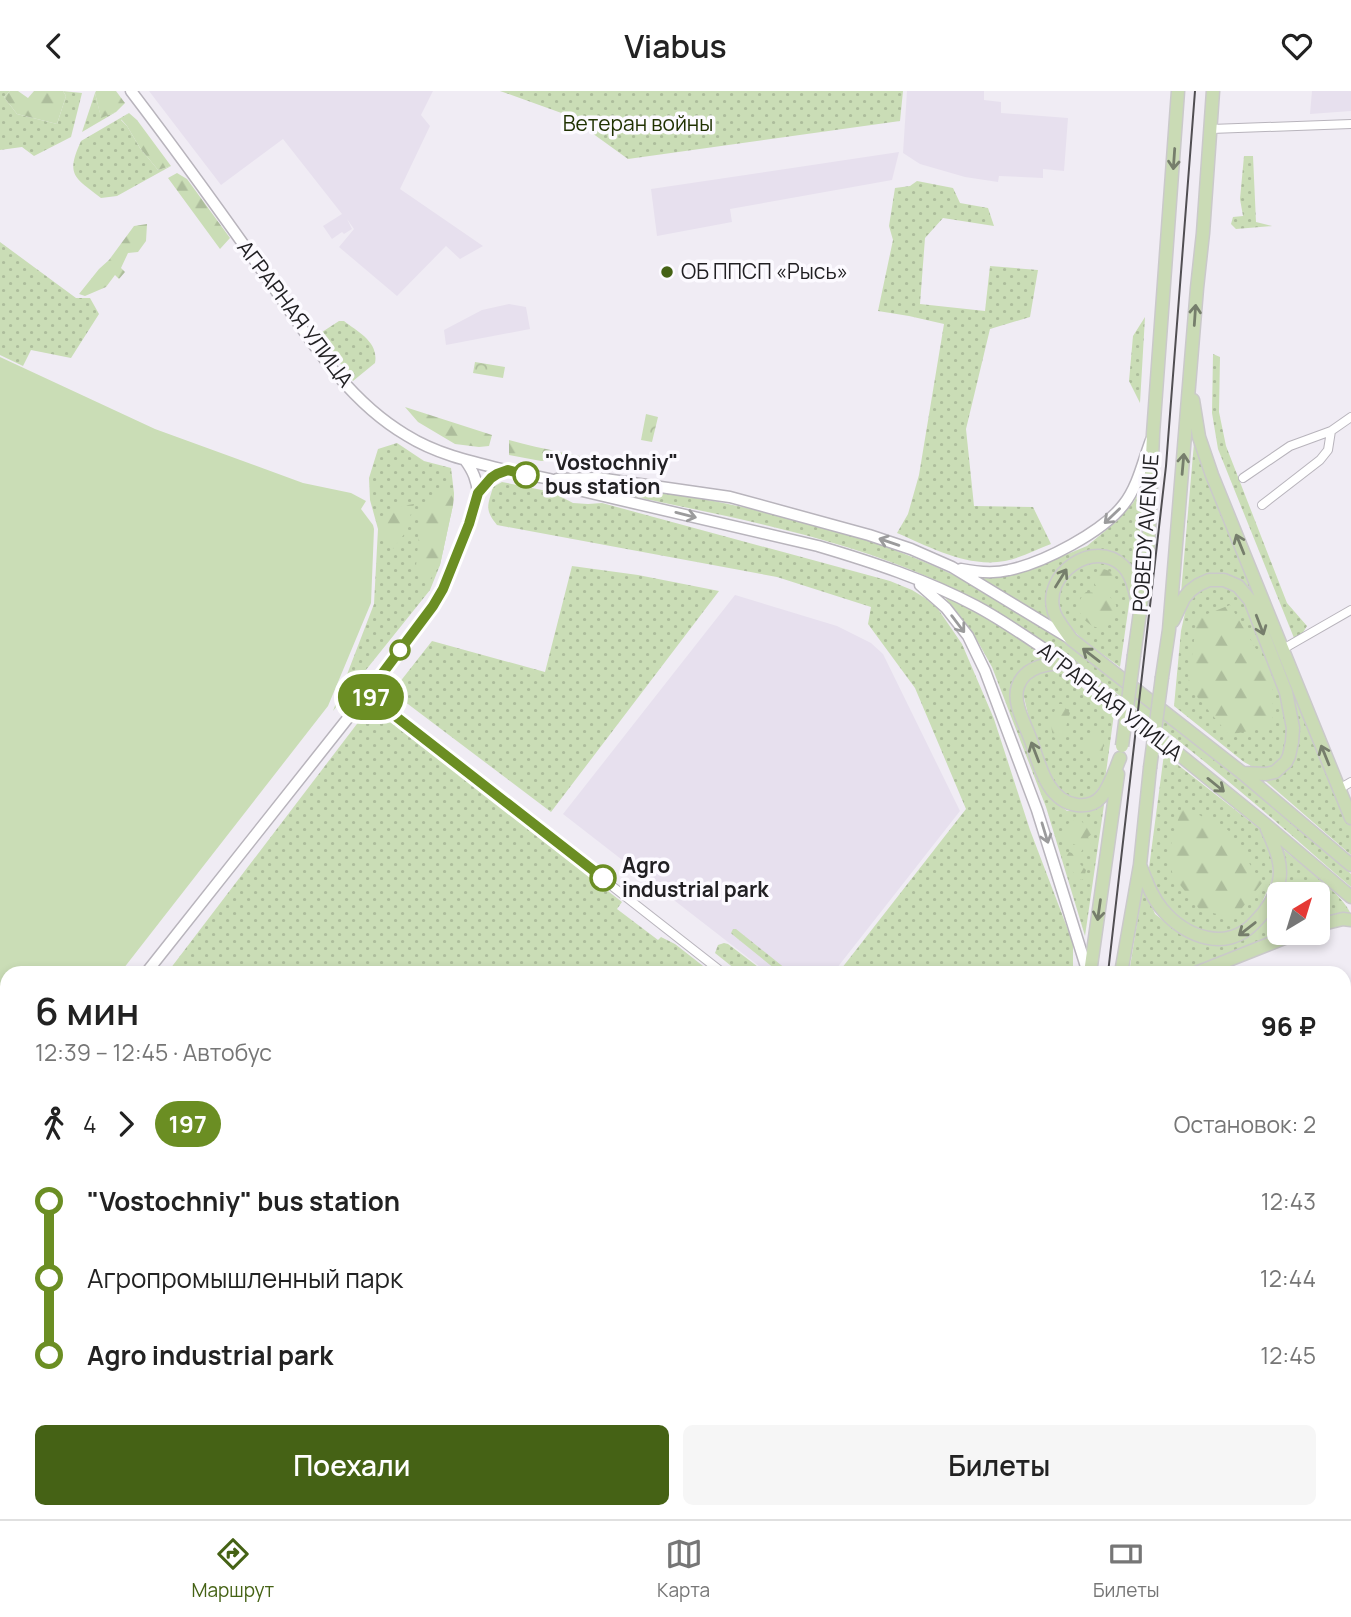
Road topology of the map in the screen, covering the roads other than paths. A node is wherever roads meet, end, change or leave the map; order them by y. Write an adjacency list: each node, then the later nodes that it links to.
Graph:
1 (131, 91): 10 (street, АГРАРНАЯ УЛИЦА)
2 (1178, 91): 9 (main road, POBEDY AVENUE, one-way to 9)
3 (1213, 91): 5 (main road, POBEDY AVENUE)
4 (1351, 124): 5 (street)
5 (1211, 129): 6 (main road, POBEDY AVENUE, one-way to 5)
6 (1190, 383): 22 (main road, POBEDY AVENUE, one-way to 6); 24 (main road, one-way to 6)
7 (1351, 417): 8 (street)
8 (1331, 431): 13 (street); 17 (street)
9 (1153, 434): 18 (street, one-way to 18); 21 (main road, POBEDY AVENUE)
10 (465, 460): 11 (street, АГРАРНАЯ УЛИЦА); 15 (street)
11 (508, 470): 14 (street, АГРАРНАЯ УЛИЦА); 15 (street)
12 (598, 478): 14 (street, АГРАРНАЯ УЛИЦА); 16 (street); 18 (street, АГРАРНАЯ УЛИЦА, one-way to 12)
13 (1243, 478)
14 (551, 479): 16 (street, АГРАРНАЯ УЛИЦА)
15 (478, 493): 26 (street)
16 (596, 494): 19 (street, АГРАРНАЯ УЛИЦА, one-way to 19)
17 (1262, 505)
18 (952, 567): 23 (street, АГРАРНАЯ УЛИЦА)
19 (909, 577): 25 (street, АГРАРНАЯ УЛИЦА); 40 (street, one-way to 40)
20 (1351, 610): 24 (street)
21 (1141, 616): 23 (main road, one-way to 21); 27 (main road, POBEDY AVENUE, bridge)
22 (1169, 630): 28 (main road, one-way to 28); 32 (main road, POBEDY AVENUE, bridge)
23 (1071, 639): 28 (main road, АГРАРНАЯ УЛИЦА, one-way to 23)
24 (1283, 649): 29 (main road, one-way to 24)
25 (1068, 664): 27 (main road, one-way to 25); 31 (main road, АГРАРНАЯ УЛИЦА, one-way to 31)
26 (367, 694): 38 (street); 39 (street)
27 (1121, 752): 41 (main road, POBEDY AVENUE, one-way to 41)
28 (1241, 772): 33 (main road, АГРАРНАЯ УЛИЦА)
29 (1345, 786): 30 (main road)
30 (1351, 818)
31 (1266, 825): 32 (main road, one-way to 32); 34 (main road, АГРАРНАЯ УЛИЦА)
32 (1140, 865): 42 (main road, POBEDY AVENUE)
33 (1351, 865)
34 (1351, 897)
35 (1351, 920): 36 (main road)
36 (1330, 922)
37 (1267, 945): 43 (main road)
38 (152, 966)
39 (714, 966)
40 (1087, 966)
41 (1090, 966)
42 (1122, 966)
43 (1214, 966)

